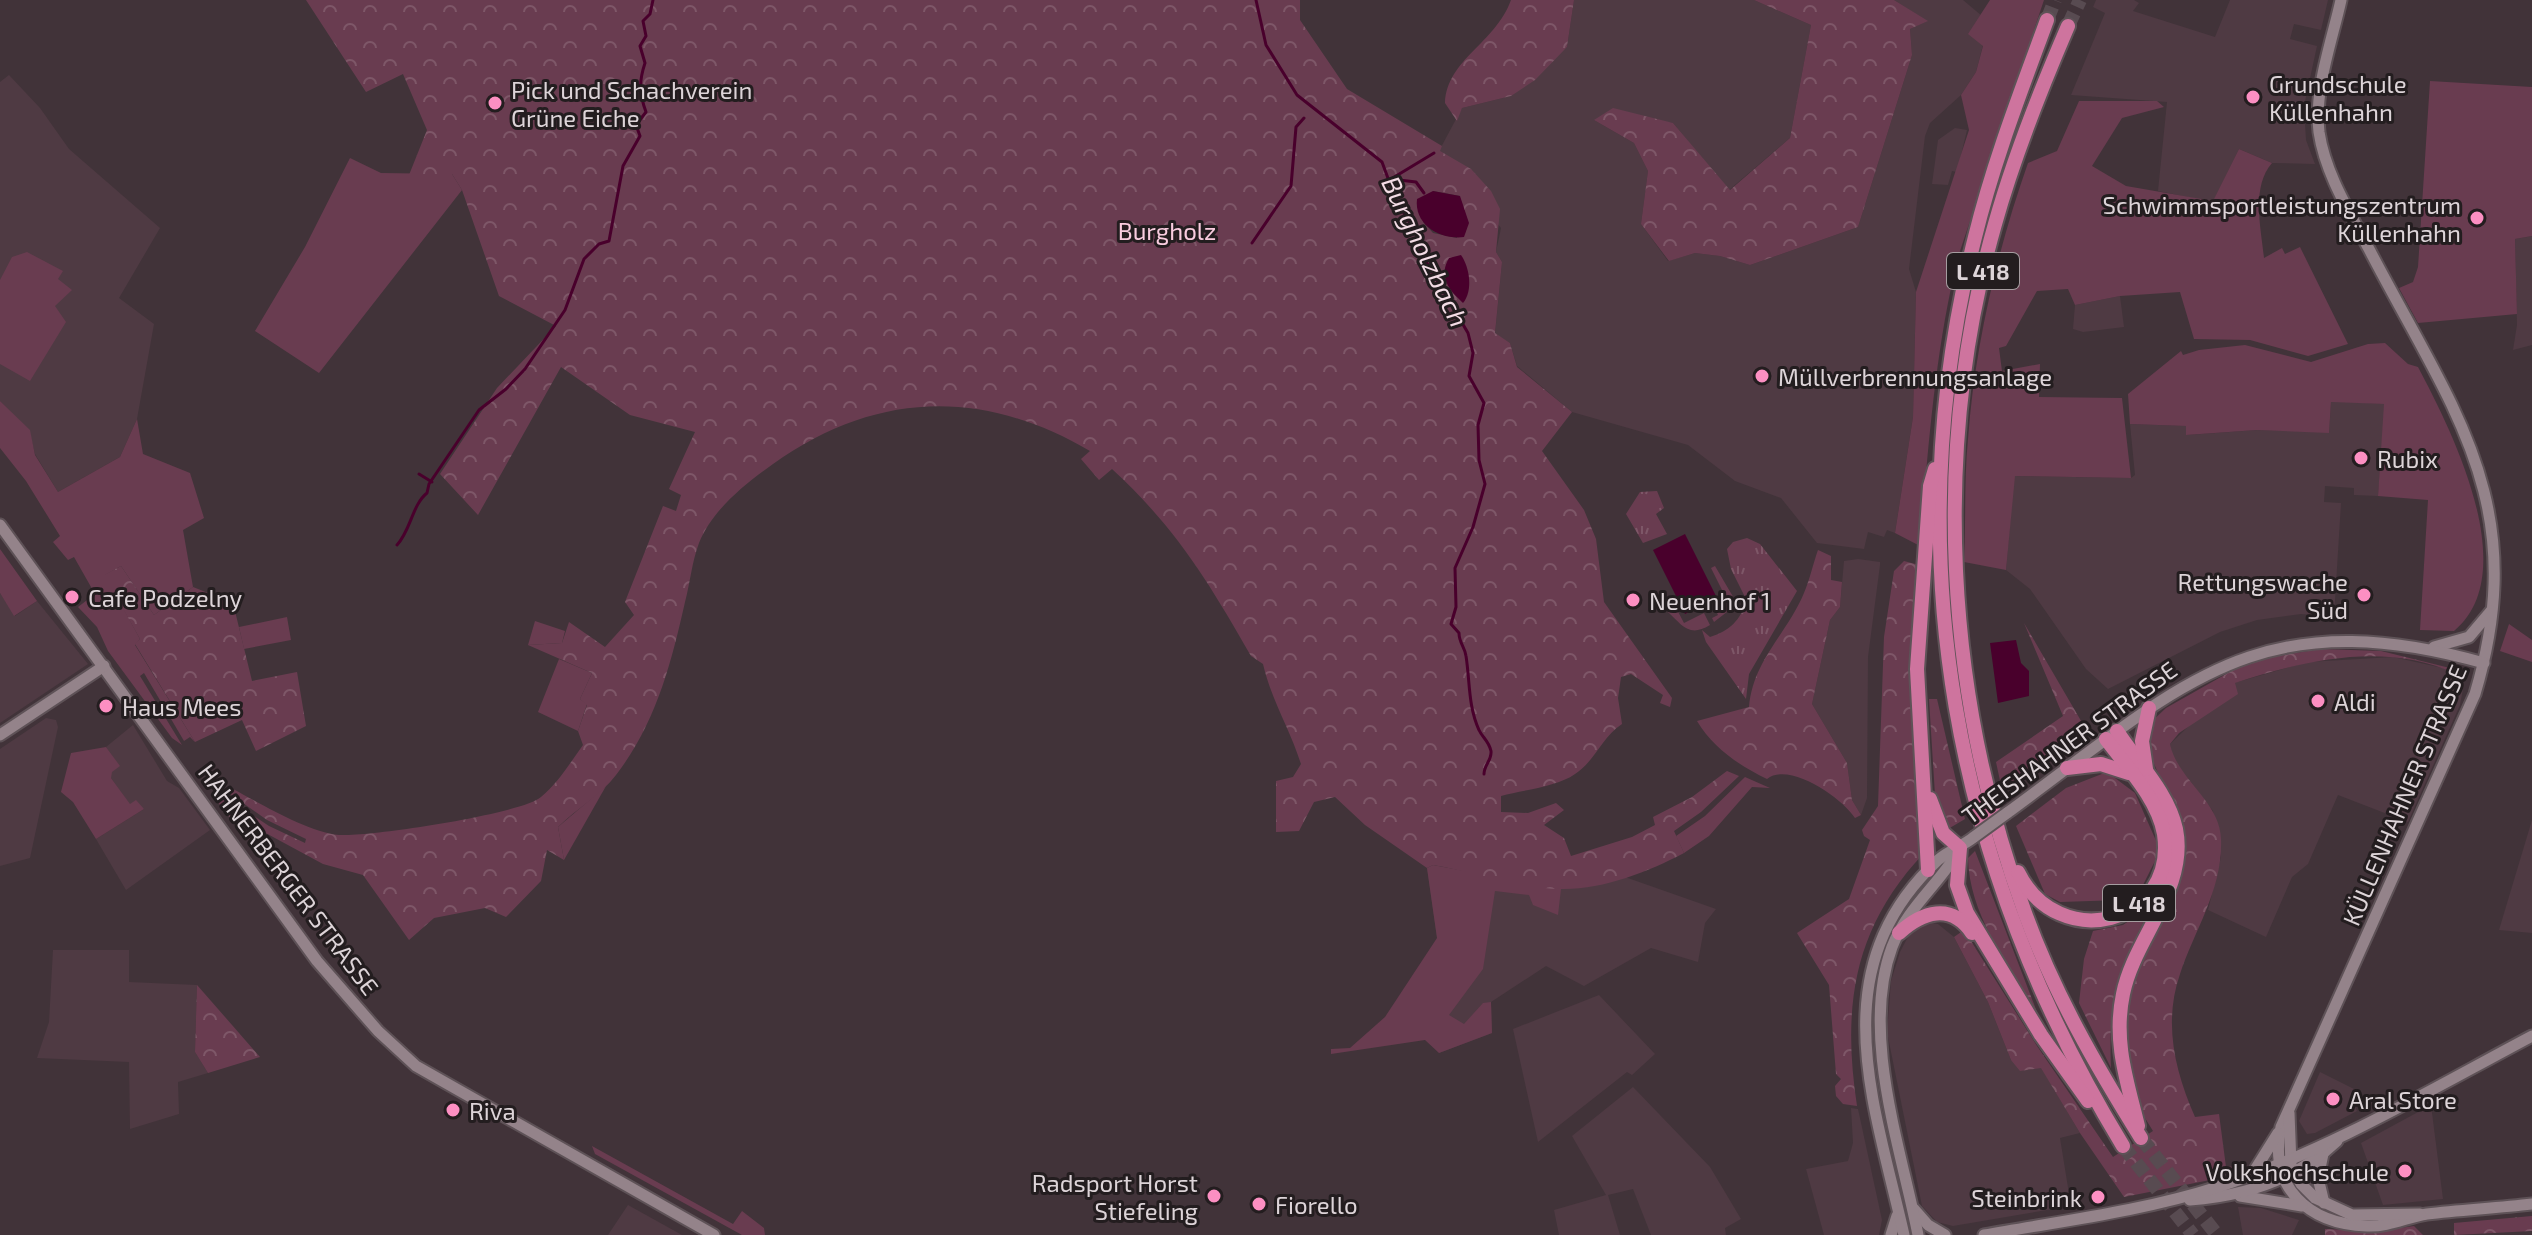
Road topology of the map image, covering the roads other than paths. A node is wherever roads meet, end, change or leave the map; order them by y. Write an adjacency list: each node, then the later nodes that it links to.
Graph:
1 (2341, 0): 6 (main road, KÜLLENHAHNER STRASSE)
2 (2047, 20): 4 (highway, L 418)
3 (2068, 26): 17 (highway, L 418)
4 (1941, 446): 16 (highway, L 418); 21 (highway, L 418)
5 (0, 525): 9 (main road, HAHNERBERGER STRASSE)
6 (2494, 607): 7 (main road); 8 (main road, KÜLLENHAHNER STRASSE)
7 (2427, 648): 8 (main road, THEISHAHNER STRASSE); 10 (main road, THEISHAHNER STRASSE)
8 (2484, 663): 23 (main road, KÜLLENHAHNER STRASSE)
9 (104, 666): 11 (main road); 39 (main road, HAHNERBERGER STRASSE)
10 (2149, 708): 12 (main road, THEISHAHNER STRASSE); 15 (highway, L 418)
11 (0, 735)
12 (2112, 735): 13 (main road, THEISHAHNER STRASSE); 14 (highway, L 418); 15 (highway, L 418)
13 (2067, 768): 14 (highway); 18 (main road, THEISHAHNER STRASSE, bridge)
14 (2131, 774): 17 (highway, L 418)
15 (2147, 774): 17 (highway, L 418)
16 (1923, 784): 18 (highway); 19 (highway, L 418)
17 (2000, 836)
18 (1960, 848): 19 (main road, THEISHAHNER STRASSE); 20 (main road, THEISHAHNER STRASSE); 21 (highway, L 418)
19 (1928, 870): 27 (main road, THEISHAHNER STRASSE)
20 (1899, 933): 21 (highway, L 418); 26 (main road, THEISHAHNER STRASSE)
21 (1987, 948)
22 (2532, 1036): 24 (main road)
23 (2286, 1127): 24 (main road); 25 (main road); 29 (main road)
24 (2320, 1150): 25 (main road); 28 (main road); 34 (main road)
25 (2283, 1158): 28 (main road); 29 (main road); 30 (main road)
26 (1903, 1160): 27 (main road); 36 (main road, THEISHAHNER STRASSE)
27 (1889, 1163): 37 (main road, THEISHAHNER STRASSE)
28 (2300, 1170): 30 (main road); 34 (main road)
29 (2253, 1173): 32 (main road)
30 (2285, 1185): 31 (main road); 35 (main road)
31 (2227, 1195): 32 (main road); 35 (main road)
32 (2163, 1202): 44 (main road)
33 (2532, 1204): 38 (main road)
34 (2325, 1205): 38 (main road)
35 (2310, 1207): 38 (main road)
36 (1913, 1209): 42 (main road, THEISHAHNER STRASSE); 43 (main road)
37 (1898, 1212): 40 (main road); 41 (main road, THEISHAHNER STRASSE)
38 (2423, 1215)
39 (714, 1235)
40 (1891, 1235)
41 (1904, 1235)
42 (1918, 1235)
43 (1945, 1235)
44 (1984, 1235)

